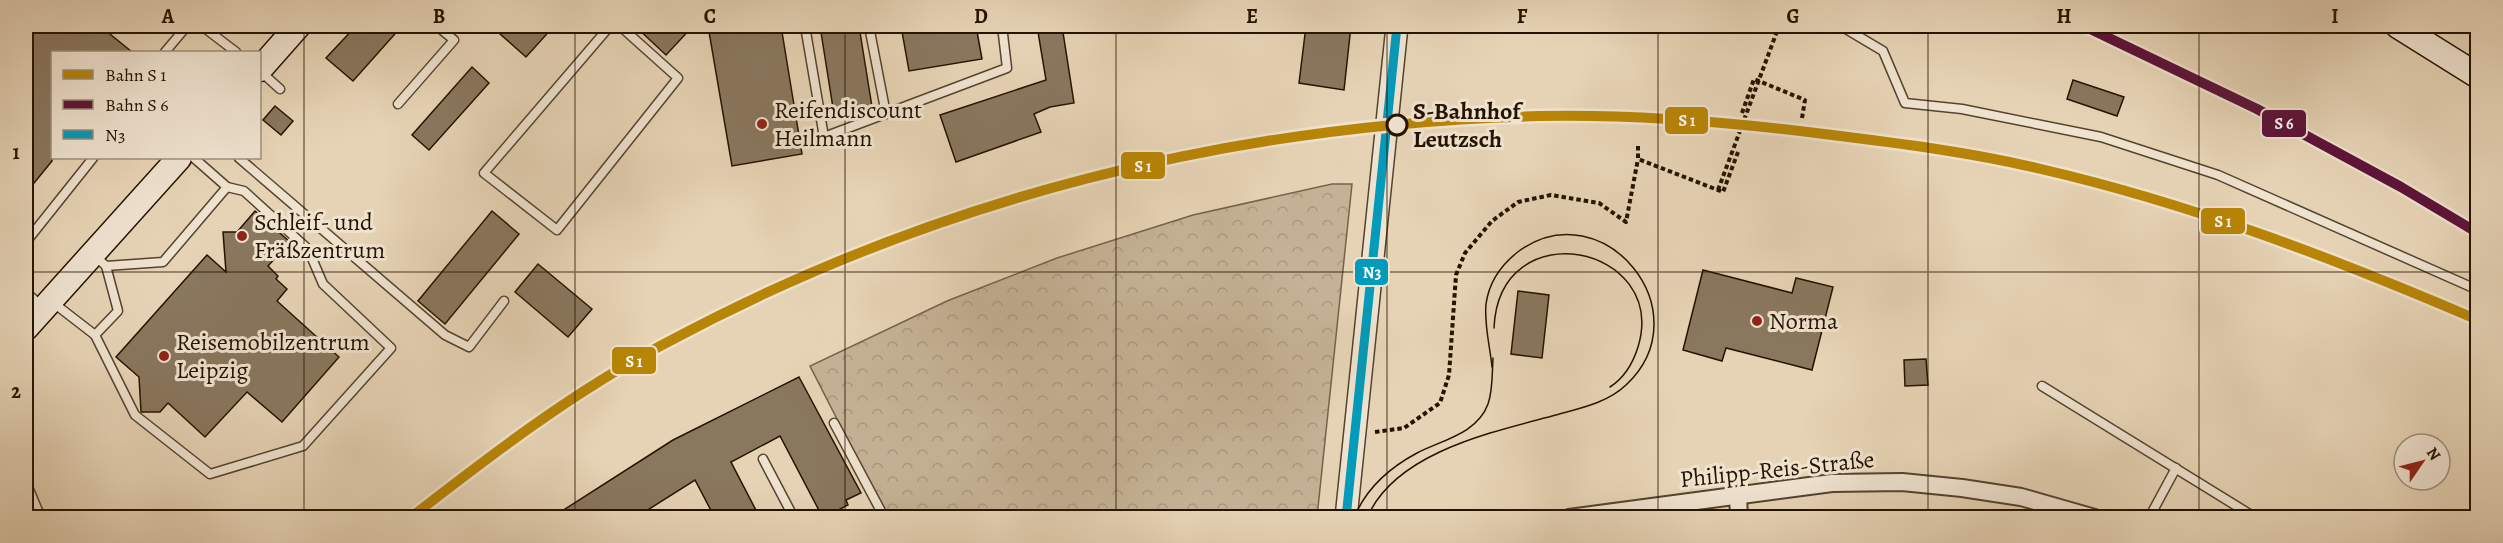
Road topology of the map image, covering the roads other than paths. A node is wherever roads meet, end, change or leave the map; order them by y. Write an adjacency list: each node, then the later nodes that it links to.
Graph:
1 (187, 26): 13 (lane)
2 (202, 26): 14 (lane)
3 (298, 26): 15 (main road)
4 (437, 26): 19 (lane)
5 (610, 26): 6 (lane)
6 (620, 26)
7 (805, 26): 20 (lane)
8 (869, 26): 20 (lane)
9 (1002, 26): 20 (lane)
10 (1397, 26): 43 (street)
11 (1841, 26): 28 (lane)
12 (2398, 26): 17 (main road)
13 (166, 51)
14 (235, 51)
15 (261, 69)
16 (261, 71): 18 (lane)
17 (2478, 76)
18 (280, 89)
19 (398, 104)
20 (886, 114)
21 (92, 159): 26 (lane)
22 (178, 159): 27 (main road)
23 (195, 159): 25 (lane)
24 (240, 159): 30 (lane)
25 (227, 187): 27 (lane); 33 (lane)
26 (26, 242)
27 (99, 260): 31 (main road); 33 (lane)
28 (2478, 290)
29 (26, 292): 31 (lane)
30 (504, 300)
31 (47, 304): 32 (main road); 33 (lane)
32 (26, 328)
33 (95, 335)
34 (2042, 386): 37 (lane)
35 (834, 423): 42 (lane)
36 (763, 459): 41 (lane)
37 (2176, 468): 47 (lane); 48 (lane)
38 (26, 482): 40 (lane)
39 (1738, 495): 44 (street, Philipp-Reis-Straße); 45 (street); 46 (street, Philipp-Reis-Straße)
40 (41, 518)
41 (794, 518)
42 (882, 518)
43 (1346, 518)
44 (1569, 518)
45 (1739, 518)
46 (2096, 518)
47 (2149, 518)
48 (2256, 518)

